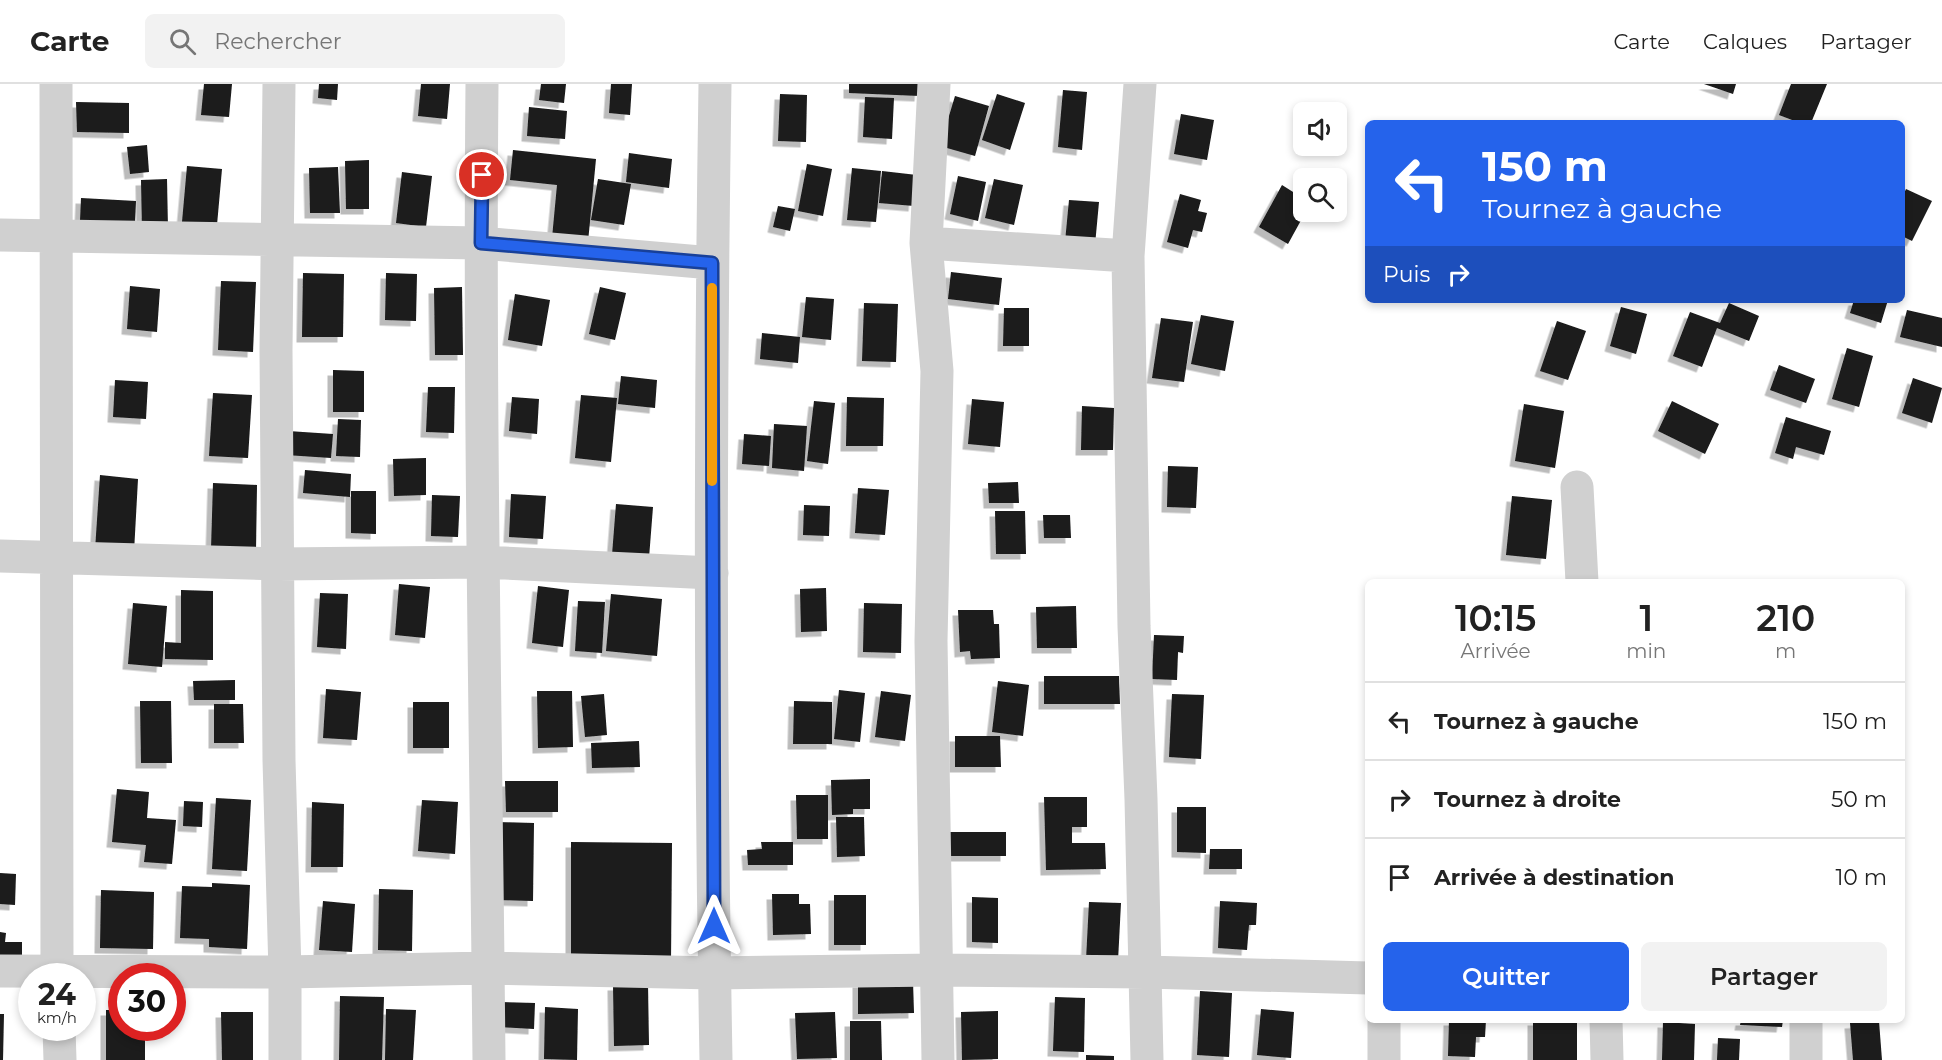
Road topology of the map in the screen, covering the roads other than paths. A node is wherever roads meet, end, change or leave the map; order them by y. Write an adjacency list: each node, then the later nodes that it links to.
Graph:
1 (56, 84): 8 (street)
2 (279, 84): 9 (street)
3 (483, 84): 10 (street)
4 (715, 84): 13 (street)
5 (934, 84): 11 (street)
6 (1140, 84): 12 (street)
7 (0, 235): 8 (street)
8 (55, 236): 9 (street); 16 (street)
9 (276, 240): 10 (street); 18 (street)
10 (481, 243): 13 (street); 17 (street)
11 (926, 243): 12 (street); 23 (street)
12 (1128, 256): 27 (street)
13 (712, 263): 19 (street)
14 (1577, 487): 20 (street)
15 (0, 556): 16 (street)
16 (57, 557): 18 (street); 21 (street)
17 (482, 562): 18 (street); 19 (street); 22 (street)
18 (278, 564): 26 (street)
19 (712, 573): 28 (street)
20 (1582, 579)
21 (57, 963)
22 (488, 968): 26 (street); 28 (street); 37 (street)
23 (936, 970): 27 (street); 28 (street); 39 (street)
24 (0, 971): 25 (street)
25 (18, 972)
26 (285, 972): 29 (street); 36 (street)
27 (1146, 972): 30 (street); 40 (street)
28 (714, 973): 38 (street)
29 (96, 974)
30 (1365, 978)
31 (1384, 1023): 41 (street)
32 (1606, 1023): 42 (street)
33 (1806, 1023): 43 (street)
34 (59, 1041): 35 (street)
35 (60, 1060)
36 (285, 1060)
37 (489, 1060)
38 (716, 1060)
39 (938, 1060)
40 (1147, 1060)
41 (1384, 1060)
42 (1607, 1060)
43 (1806, 1060)

